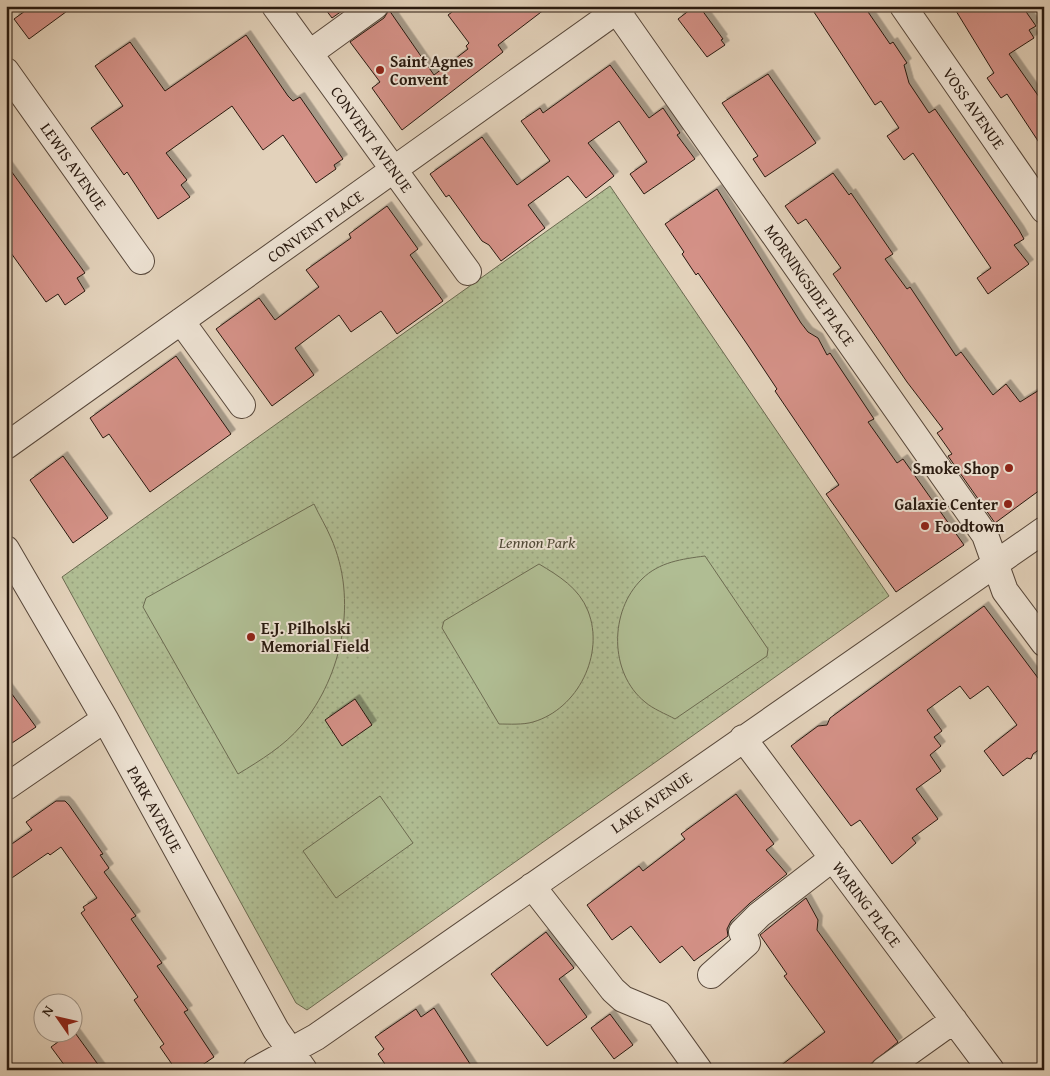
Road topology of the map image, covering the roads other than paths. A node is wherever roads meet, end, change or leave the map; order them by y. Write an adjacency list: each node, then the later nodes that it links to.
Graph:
1 (275, 6): 5 (street, CONVENT AVENUE)
2 (374, 6): 5 (street)
3 (904, 6): 8 (street, VOSS AVENUE)
4 (620, 8): 7 (street, CONVENT PLACE); 16 (street, MORNINGSIDE PLACE)
5 (310, 53): 7 (street, CONVENT AVENUE)
6 (6, 70): 9 (street, LEWIS AVENUE)
7 (393, 170): 10 (street, CONVENT AVENUE); 11 (street, CONVENT PLACE)
8 (1044, 210)
9 (141, 261)
10 (468, 272)
11 (181, 321): 12 (street); 13 (street, CONVENT PLACE)
12 (242, 405)
13 (6, 446)
14 (1044, 530): 16 (street, LAKE AVENUE)
15 (10, 562): 18 (street, PARK AVENUE)
16 (995, 564): 17 (street, MORNINGSIDE PLACE); 19 (street, LAKE AVENUE)
17 (1044, 643)
18 (104, 719): 20 (street); 25 (street, PARK AVENUE)
19 (743, 738): 21 (street, WARING PLACE); 22 (street, LAKE AVENUE)
20 (6, 787)
21 (833, 858): 23 (street); 24 (street, WARING PLACE)
22 (532, 886): 25 (street, LAKE AVENUE); 27 (street)
23 (711, 975)
24 (954, 1020): 28 (street); 29 (street, WARING PLACE)
25 (297, 1060): 26 (street, LAKE AVENUE)
26 (256, 1070)
27 (698, 1070)
28 (884, 1070)
29 (992, 1070)

